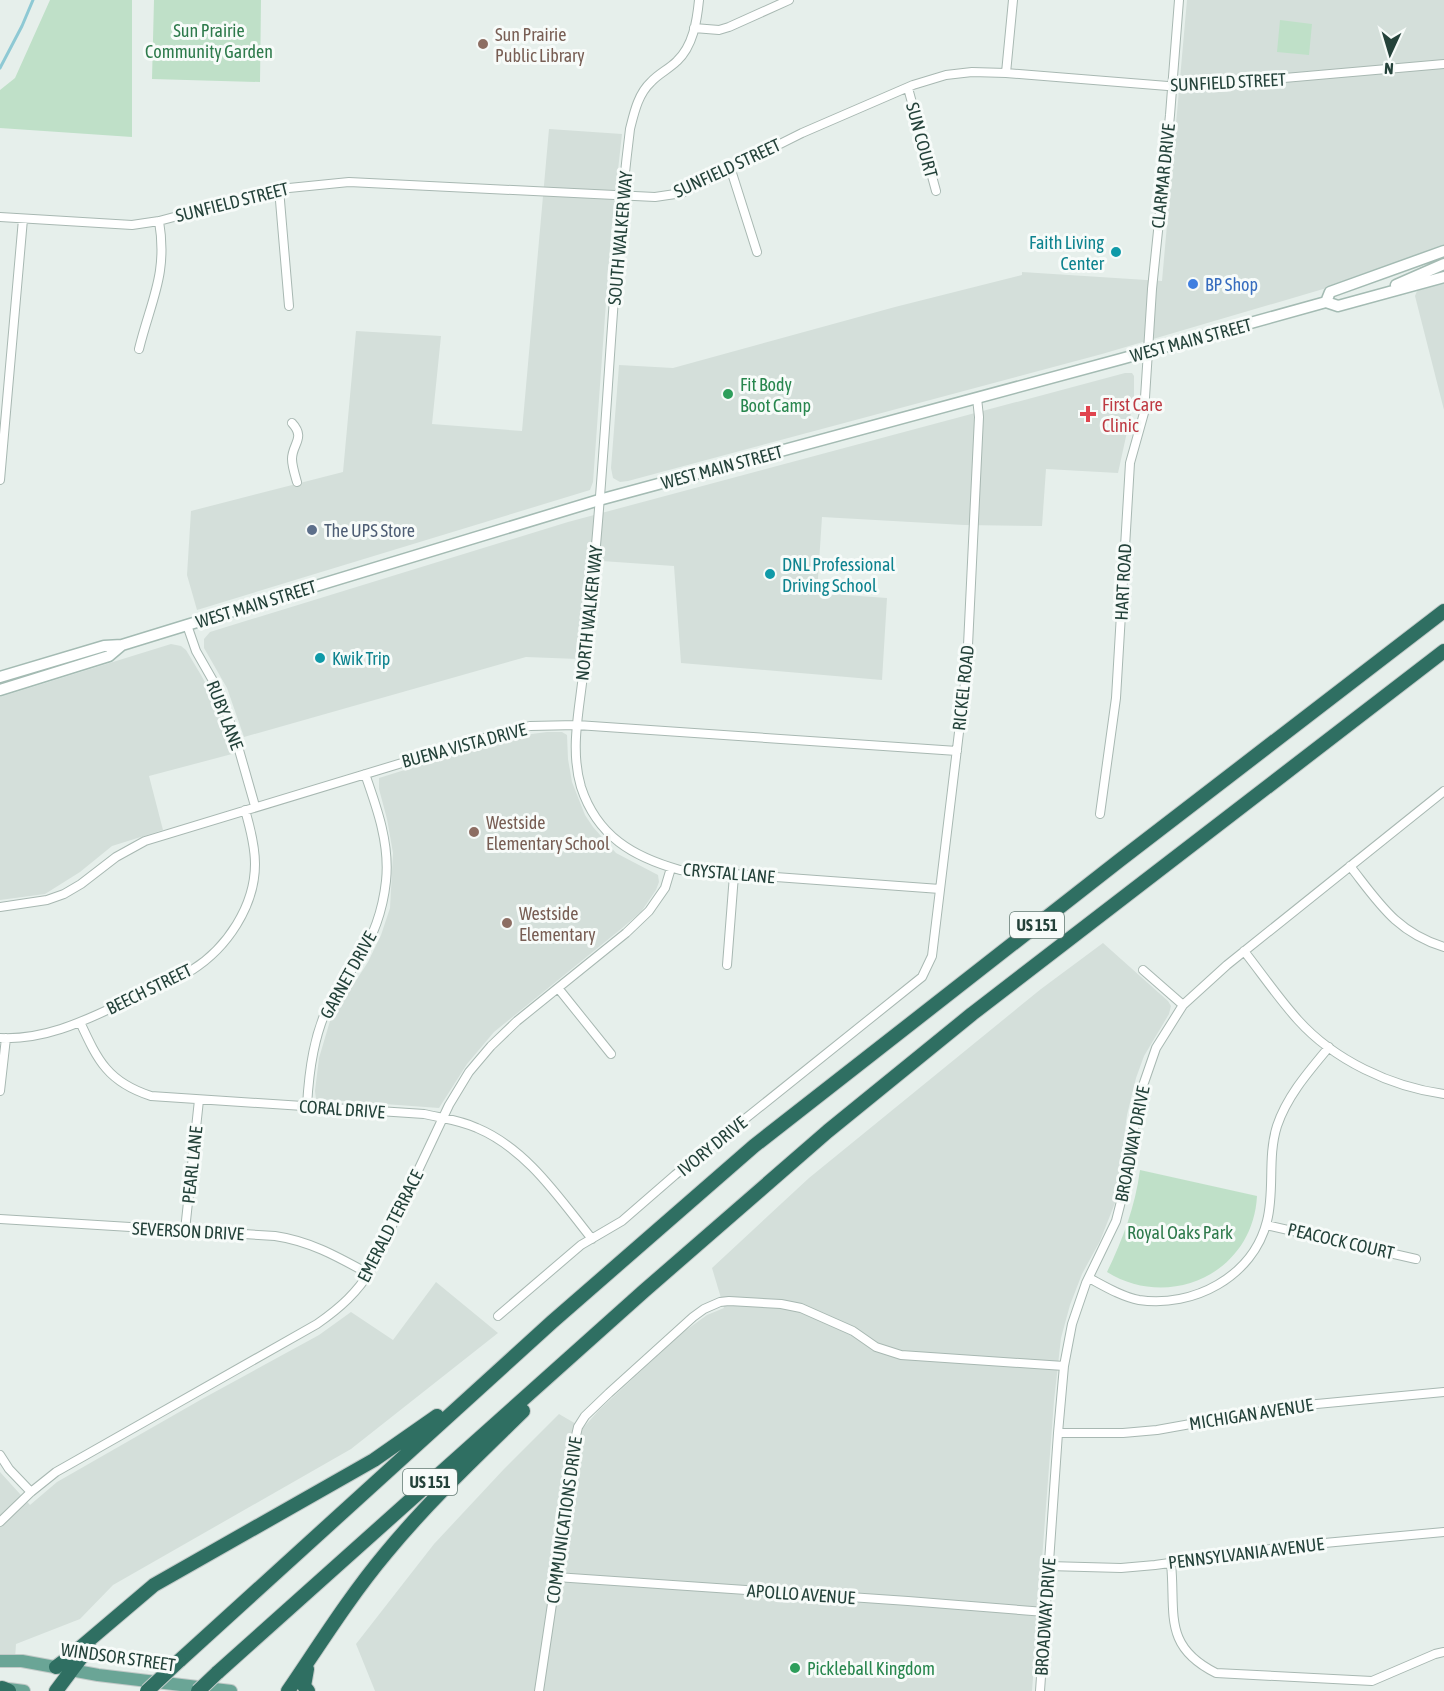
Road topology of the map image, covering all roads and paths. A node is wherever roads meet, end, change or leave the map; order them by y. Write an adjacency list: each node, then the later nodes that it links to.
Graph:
1 (699, 0): 5 (street, SOUTH WALKER WAY)
2 (789, 0): 5 (street)
3 (1013, 0): 7 (street)
4 (1179, 0): 8 (street, CLARMAR DRIVE)
5 (694, 28): 13 (street, SOUTH WALKER WAY)
6 (1444, 64): 8 (street, SUNFIELD STREET)
7 (1006, 74): 8 (street, SUNFIELD STREET); 9 (street, SUNFIELD STREET)
8 (1172, 87): 25 (street, CLARMAR DRIVE)
9 (908, 88): 10 (street, SUNFIELD STREET); 12 (street, SUN COURT)
10 (730, 170): 13 (street, SUNFIELD STREET); 18 (street)
11 (279, 189): 13 (street, SUNFIELD STREET); 16 (street, SUNFIELD STREET); 23 (street)
12 (936, 191)
13 (623, 196): 30 (street, SOUTH WALKER WAY)
14 (0, 217): 15 (street, SUNFIELD STREET)
15 (23, 219): 16 (street, SUNFIELD STREET); 28 (street)
16 (159, 221): 24 (street)
17 (1444, 251): 22 (main road, WEST MAIN STREET)
18 (757, 252)
19 (1444, 264): 21 (main road)
20 (1444, 277): 21 (main road, WEST MAIN STREET)
21 (1374, 296): 22 (main road, WEST MAIN STREET)
22 (1326, 302): 25 (main road, WEST MAIN STREET)
23 (289, 306)
24 (139, 349)
25 (1147, 352): 26 (main road, WEST MAIN STREET); 43 (street, HART ROAD)
26 (977, 398): 30 (main road, WEST MAIN STREET); 38 (street, RICKEL ROAD)
27 (292, 423): 29 (street)
28 (0, 480)
29 (297, 482)
30 (599, 500): 32 (main road, WEST MAIN STREET); 37 (street, NORTH WALKER WAY)
31 (1444, 611): 74 (highway, US 151)
32 (188, 625): 33 (main road, WEST MAIN STREET); 41 (street, RUBY LANE)
33 (122, 645): 35 (main road, WEST MAIN STREET); 36 (main road, WEST MAIN STREET)
34 (1444, 651): 72 (highway, US 151)
35 (0, 677)
36 (0, 690)
37 (577, 725): 38 (street, BUENA VISTA DRIVE); 39 (street, BUENA VISTA DRIVE); 45 (street, CRYSTAL LANE)
38 (957, 751): 47 (street, RICKEL ROAD)
39 (365, 774): 41 (street, BUENA VISTA DRIVE); 63 (street, GARNET DRIVE)
40 (1444, 791): 44 (street, BROADWAY DRIVE)
41 (255, 806): 42 (street, BUENA VISTA DRIVE)
42 (245, 810): 48 (street, BUENA VISTA DRIVE); 56 (street, BEECH STREET)
43 (1100, 814)
44 (1350, 866): 49 (street); 50 (street, BROADWAY DRIVE)
45 (671, 868): 46 (street, CRYSTAL LANE); 54 (street, EMERALD TERRACE)
46 (734, 875): 47 (street, CRYSTAL LANE); 51 (street)
47 (940, 889): 53 (street, RICKEL ROAD)
48 (0, 907)
49 (1444, 947)
50 (1244, 951): 55 (street, BROADWAY DRIVE); 58 (street)
51 (727, 965)
52 (1143, 970): 55 (street)
53 (924, 974): 68 (street, IVORY DRIVE)
54 (558, 988): 59 (street); 64 (street, EMERALD TERRACE)
55 (1183, 1005): 71 (street, BROADWAY DRIVE)
56 (80, 1022): 57 (street, BEECH STREET); 62 (street, CORAL DRIVE)
57 (3, 1038): 60 (street)
58 (1329, 1047): 61 (street); 66 (street)
59 (611, 1054)
60 (0, 1091)
61 (1444, 1094)
62 (199, 1100): 63 (street, CORAL DRIVE); 67 (street, PEARL LANE)
63 (307, 1106): 64 (street, CORAL DRIVE)
64 (443, 1118): 68 (street, CORAL DRIVE); 70 (street, EMERALD TERRACE)
65 (0, 1219): 67 (street, SEVERSON DRIVE)
66 (1266, 1225): 69 (street, PEACOCK COURT); 71 (street)
67 (185, 1230): 70 (street, SEVERSON DRIVE)
68 (592, 1239): 73 (street, IVORY DRIVE)
69 (1416, 1258)
70 (369, 1274): 79 (street, EMERALD TERRACE)
71 (1089, 1278): 75 (street, BROADWAY DRIVE)
72 (644, 1291): 89 (highway); 96 (highway, US 151, bridge)
73 (498, 1316)
74 (526, 1346): 86 (highway); 95 (highway, US 151, bridge)
75 (1064, 1366): 77 (street, BROADWAY DRIVE); 84 (street, COMMUNICATIONS DRIVE)
76 (1444, 1392): 77 (street, MICHIGAN AVENUE)
77 (1058, 1433): 83 (street, BROADWAY DRIVE)
78 (0, 1455): 79 (street)
79 (31, 1492): 80 (street, EMERALD TERRACE)
80 (0, 1522)
81 (1444, 1532): 82 (street, PENNSYLVANIA AVENUE)
82 (1171, 1563): 83 (street, PENNSYLVANIA AVENUE); 87 (street)
83 (1048, 1566): 85 (street, BROADWAY DRIVE)
84 (556, 1577): 85 (street, APOLLO AVENUE); 100 (street, COMMUNICATIONS DRIVE)
85 (1045, 1612): 101 (street, BROADWAY DRIVE)
86 (104, 1626): 90 (highway); 91 (highway)
87 (1444, 1652)
88 (0, 1661): 90 (main road, WINDSOR STREET)
89 (308, 1664): 98 (highway); 99 (highway)
90 (56, 1666): 91 (main road, WINDSOR STREET)
91 (74, 1669): 94 (highway); 97 (main road, WINDSOR STREET)
92 (3, 1689): 93 (main road)
93 (24, 1691)
94 (56, 1691)
95 (147, 1691)
96 (198, 1691)
97 (231, 1691)
98 (288, 1691)
99 (308, 1691)
100 (539, 1691)
101 (1041, 1691)

